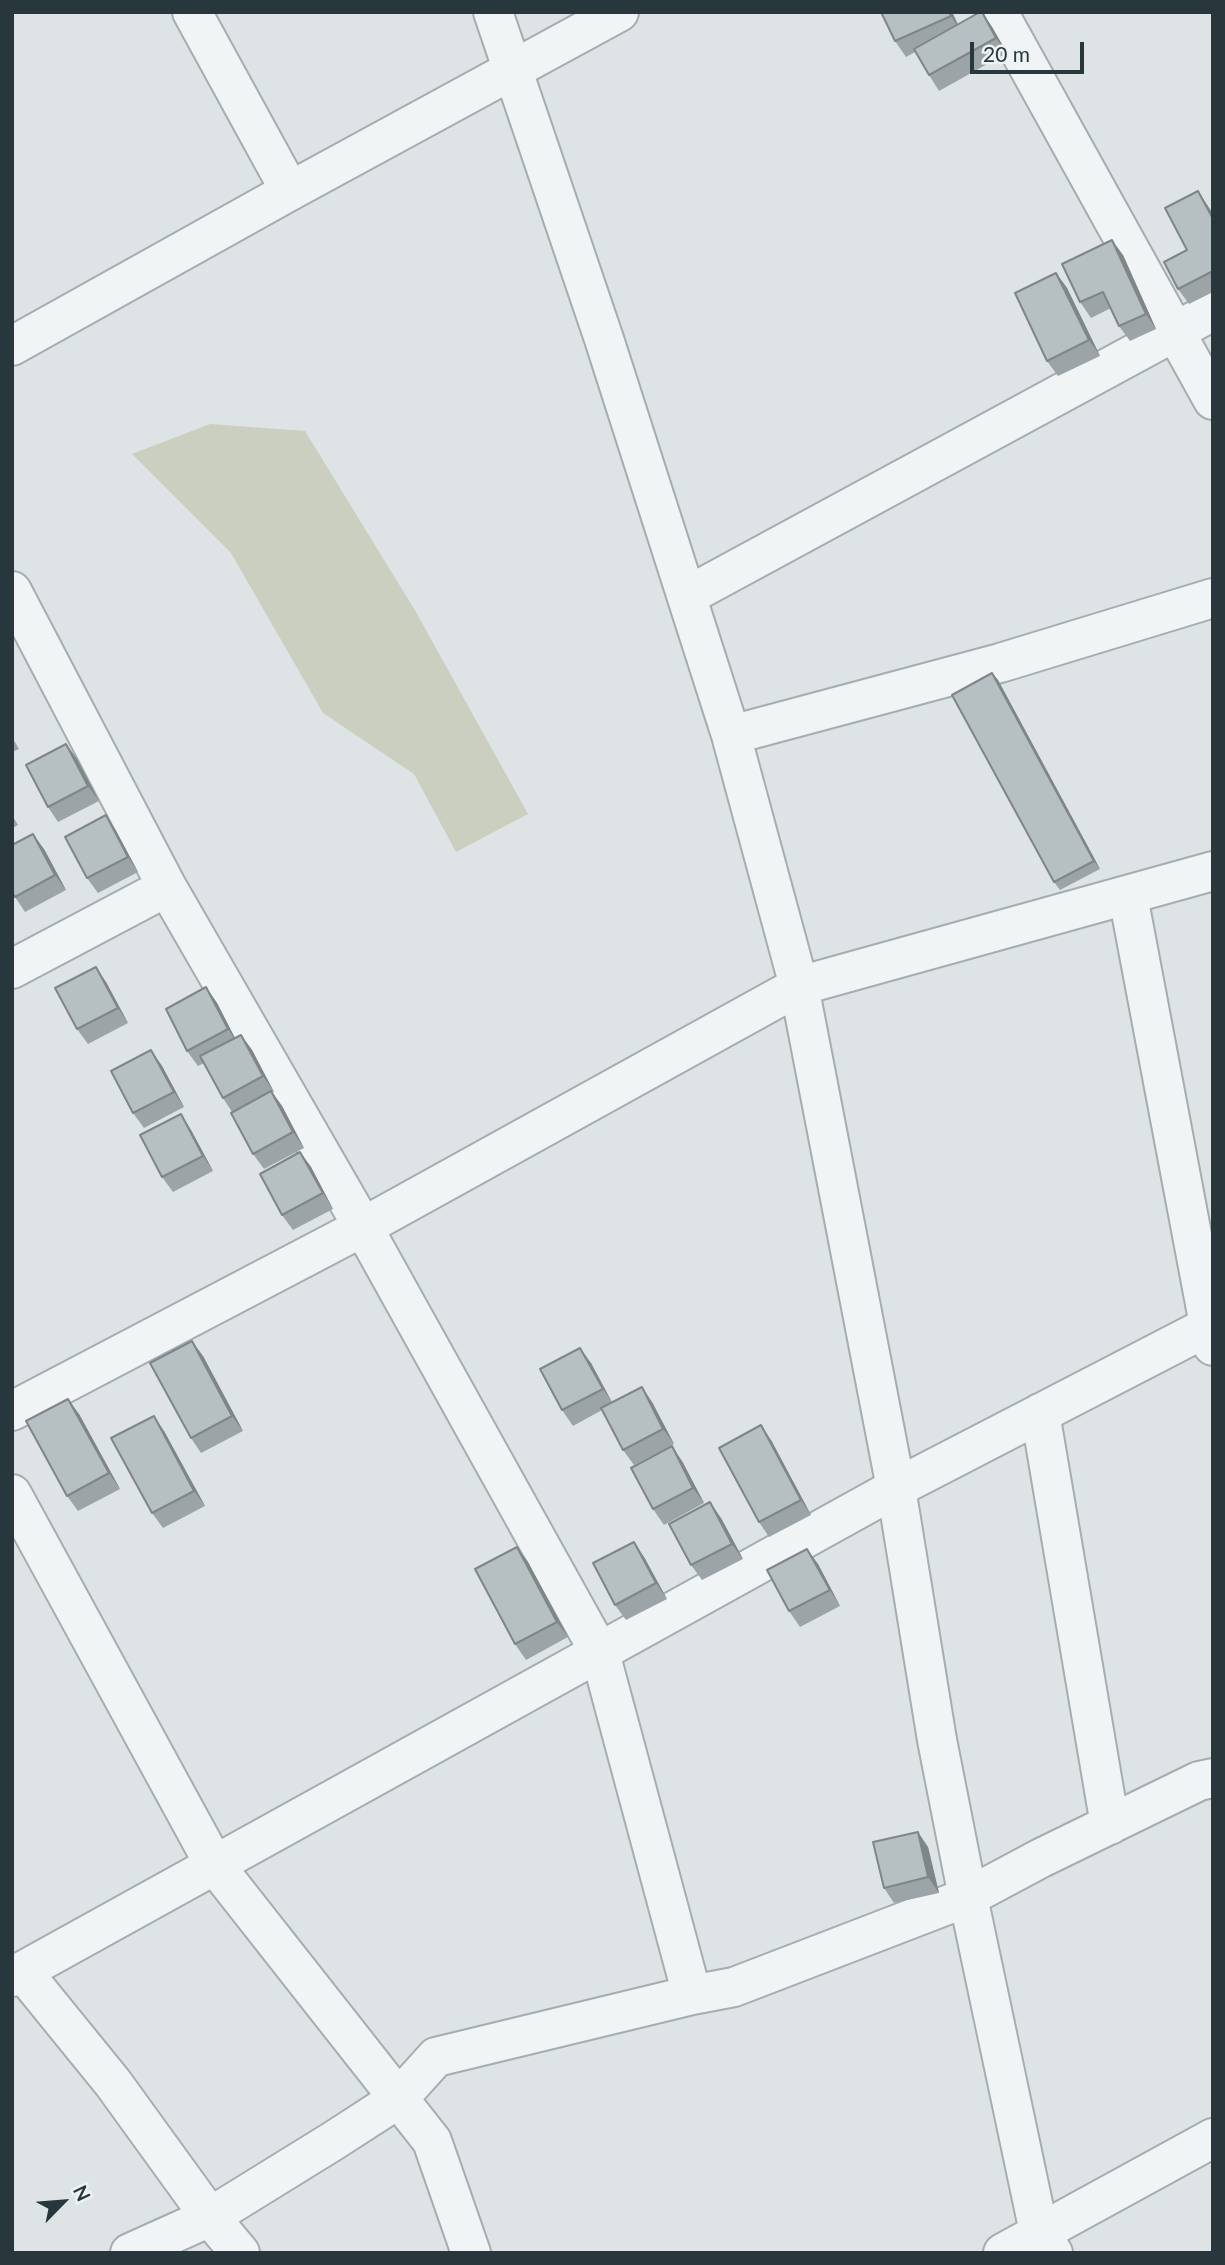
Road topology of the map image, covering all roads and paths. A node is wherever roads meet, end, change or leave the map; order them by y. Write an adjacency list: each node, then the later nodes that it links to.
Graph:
1 (192, 12): 6 (street)
2 (493, 12): 5 (street)
3 (619, 12): 5 (street)
4 (998, 12): 8 (street)
5 (512, 71): 6 (street); 12 (street)
6 (290, 191): 9 (street)
7 (1213, 311): 8 (street)
8 (1174, 332): 10 (street); 12 (street)
9 (12, 346)
10 (1213, 400)
11 (12, 591): 16 (street)
12 (687, 596): 14 (street)
13 (1213, 598): 14 (street)
14 (731, 735): 19 (street)
15 (1213, 871): 17 (street)
16 (167, 887): 18 (street); 20 (street)
17 (1128, 896): 19 (street); 21 (street)
18 (12, 969)
19 (799, 986): 20 (street); 24 (street)
20 (363, 1227): 22 (street); 26 (street)
21 (1212, 1332): 23 (street)
22 (12, 1411)
23 (1040, 1413): 24 (street); 28 (street)
24 (896, 1488): 26 (street); 30 (street)
25 (12, 1494): 29 (street)
26 (600, 1653): 29 (street); 32 (street)
27 (1213, 1779): 28 (street)
28 (1110, 1825): 30 (street)
29 (214, 1864): 31 (street); 33 (street)
30 (968, 1897): 32 (street); 36 (street)
31 (17, 1974): 35 (street)
32 (692, 1995): 33 (street)
33 (398, 2099): 35 (street); 39 (street)
34 (1213, 2138): 36 (street)
35 (209, 2217): 37 (street); 38 (street)
36 (1046, 2243): 40 (street)
37 (130, 2253)
38 (240, 2253)
39 (471, 2253)
40 (1003, 2253)

